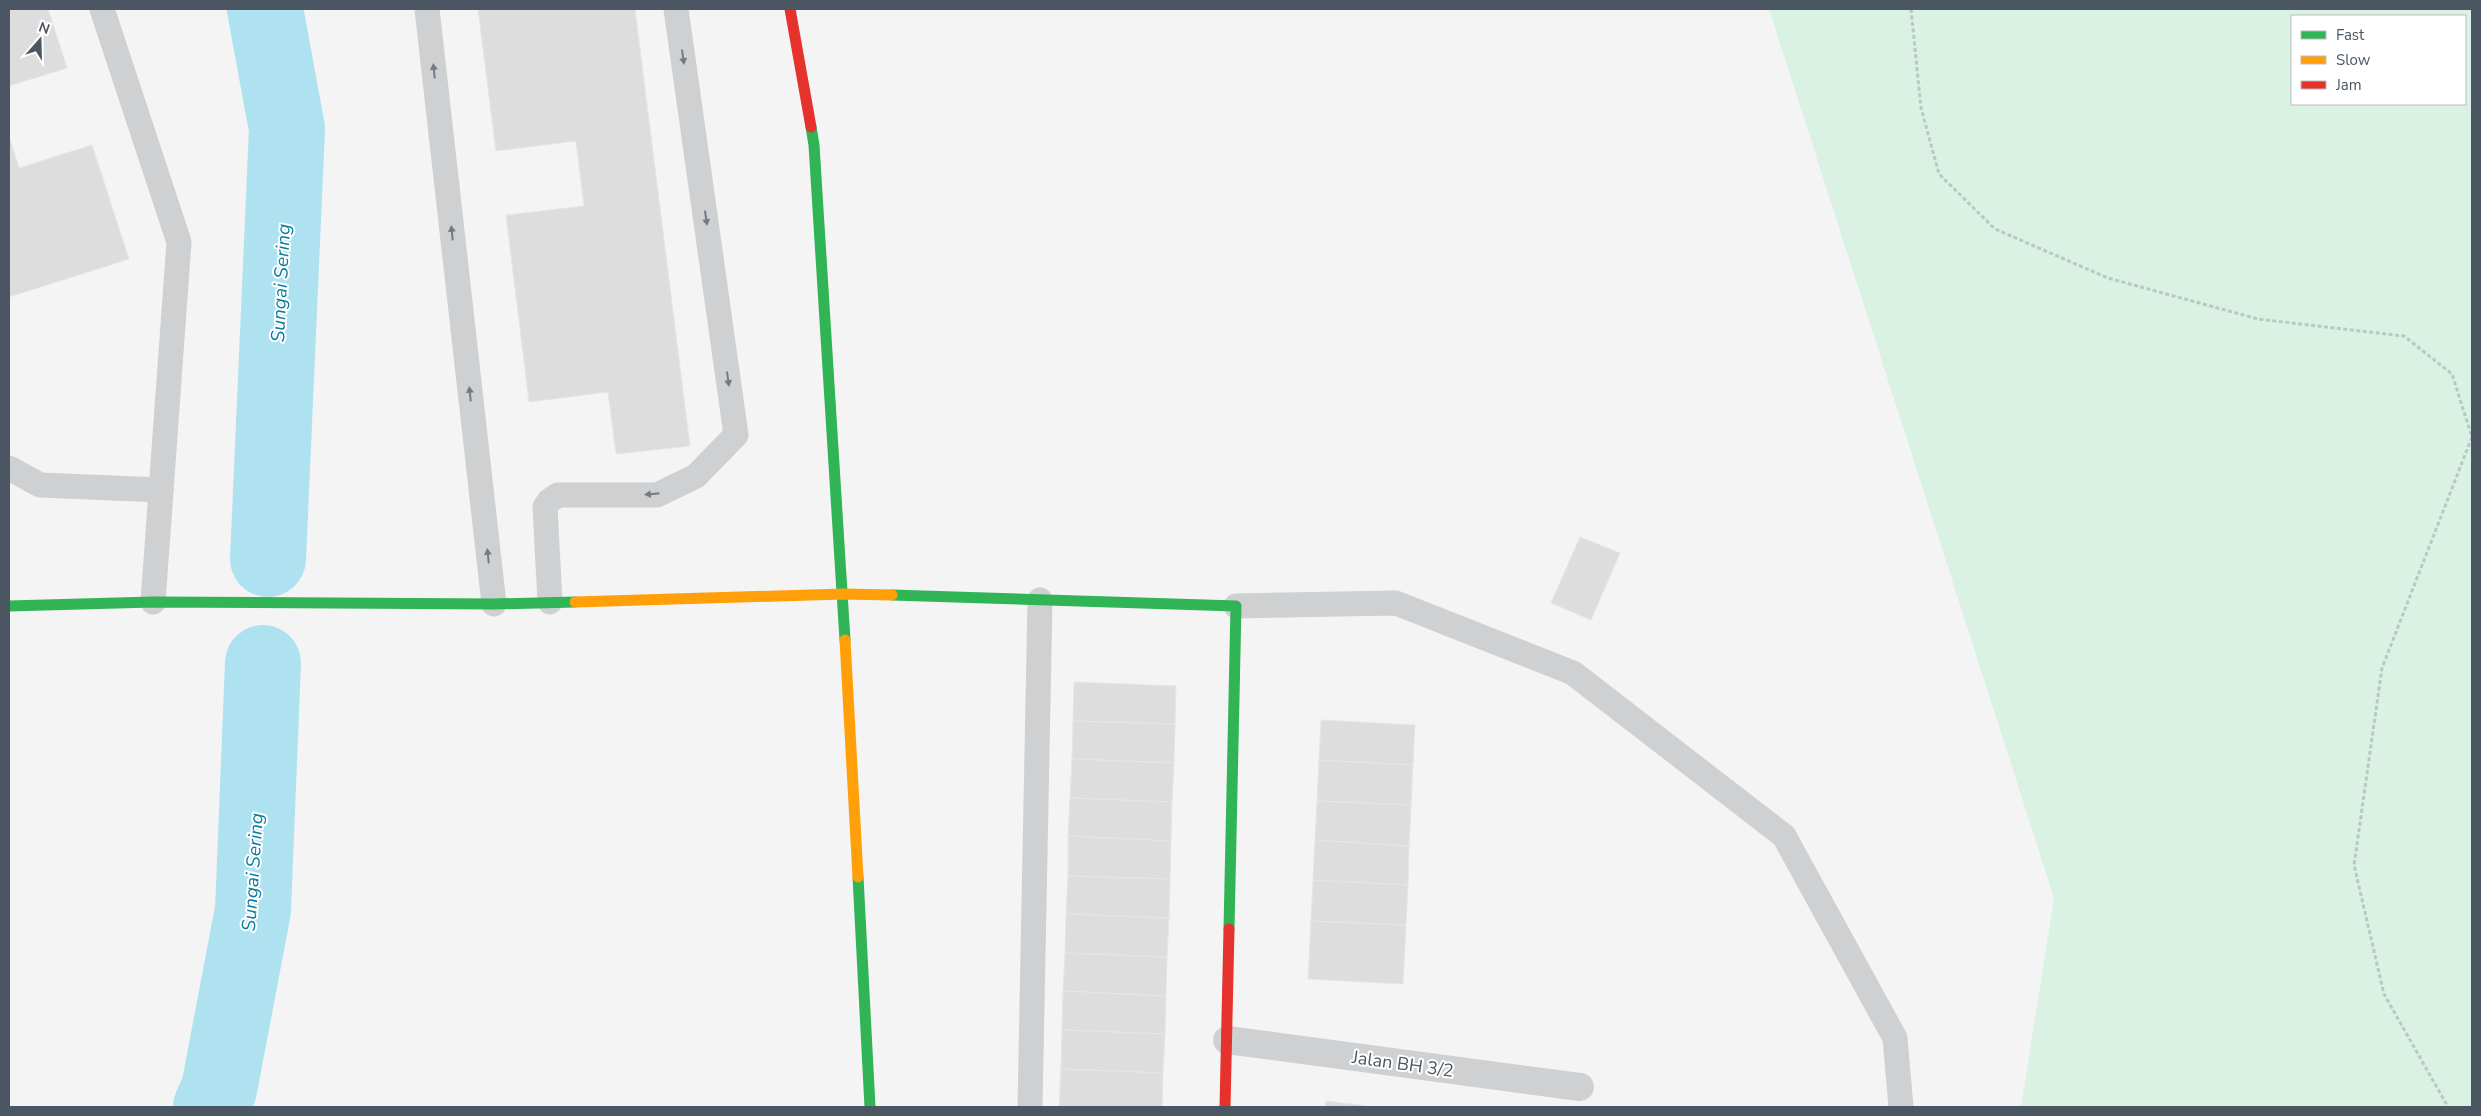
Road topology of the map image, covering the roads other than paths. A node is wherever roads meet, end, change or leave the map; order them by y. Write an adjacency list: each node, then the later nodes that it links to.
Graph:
1 (102, 9): 6 (lane)
2 (427, 9): 11 (lane, one-way to 2)
3 (676, 9): 10 (lane, one-way to 10)
4 (790, 9): 7 (street)
5 (9, 468): 6 (lane)
6 (161, 490): 9 (lane)
7 (843, 594): 8 (street); 10 (street); 16 (street)
8 (1040, 600): 13 (street); 17 (lane)
9 (153, 602): 11 (street); 12 (street)
10 (550, 602): 11 (street)
11 (494, 604)
12 (9, 606)
13 (1236, 606): 14 (street); 19 (lane)
14 (1227, 1040): 15 (street, Jalan BH 3/2); 18 (street)
15 (1580, 1087)
16 (870, 1107)
17 (1030, 1107)
18 (1225, 1107)
19 (1901, 1107)

